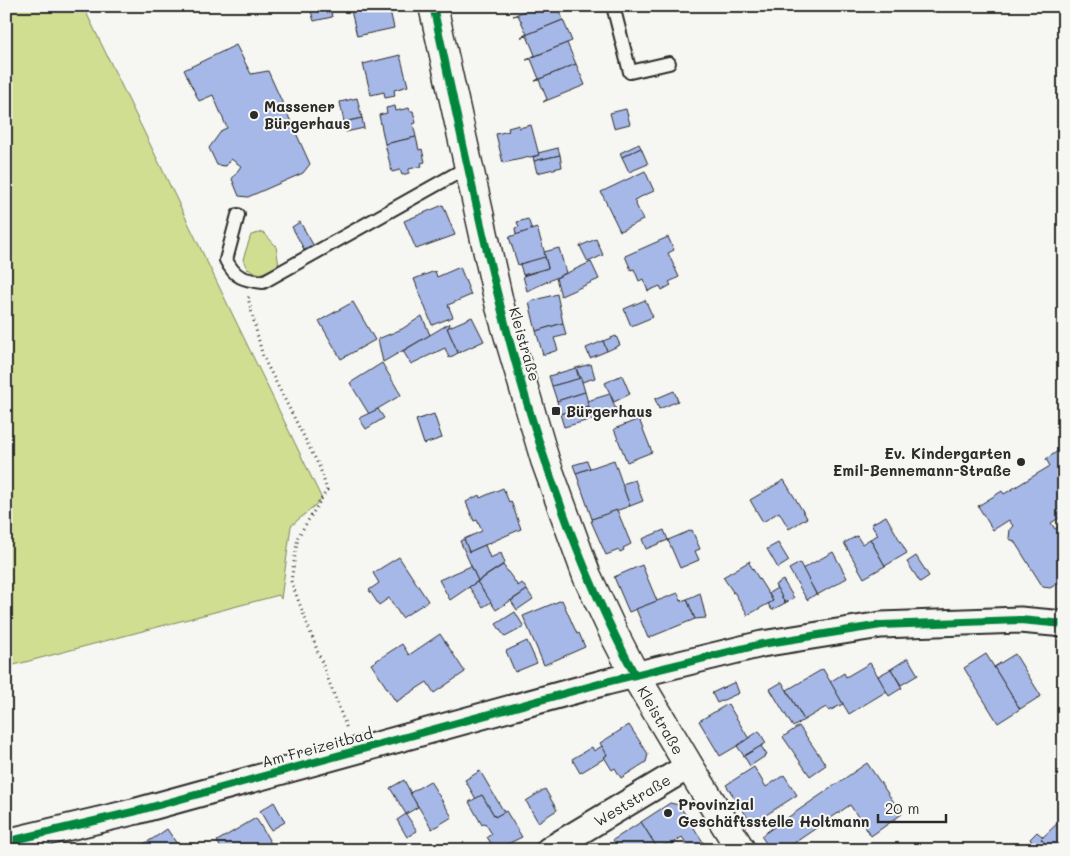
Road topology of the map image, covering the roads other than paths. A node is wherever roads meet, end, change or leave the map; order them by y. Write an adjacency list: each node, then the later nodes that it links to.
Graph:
1 (433, 6): 4 (main road, Kleistraße)
2 (613, 6): 3 (lane)
3 (669, 63)
4 (468, 167): 5 (lane); 7 (main road, Kleistraße)
5 (238, 215)
6 (1064, 624): 7 (street, Am Freizeitbad)
7 (635, 675): 8 (main road, Kleistraße); 9 (street, Am Freizeitbad)
8 (688, 766): 10 (street, Weststraße); 11 (main road, Kleistraße)
9 (6, 842)
10 (549, 850)
11 (741, 850)

